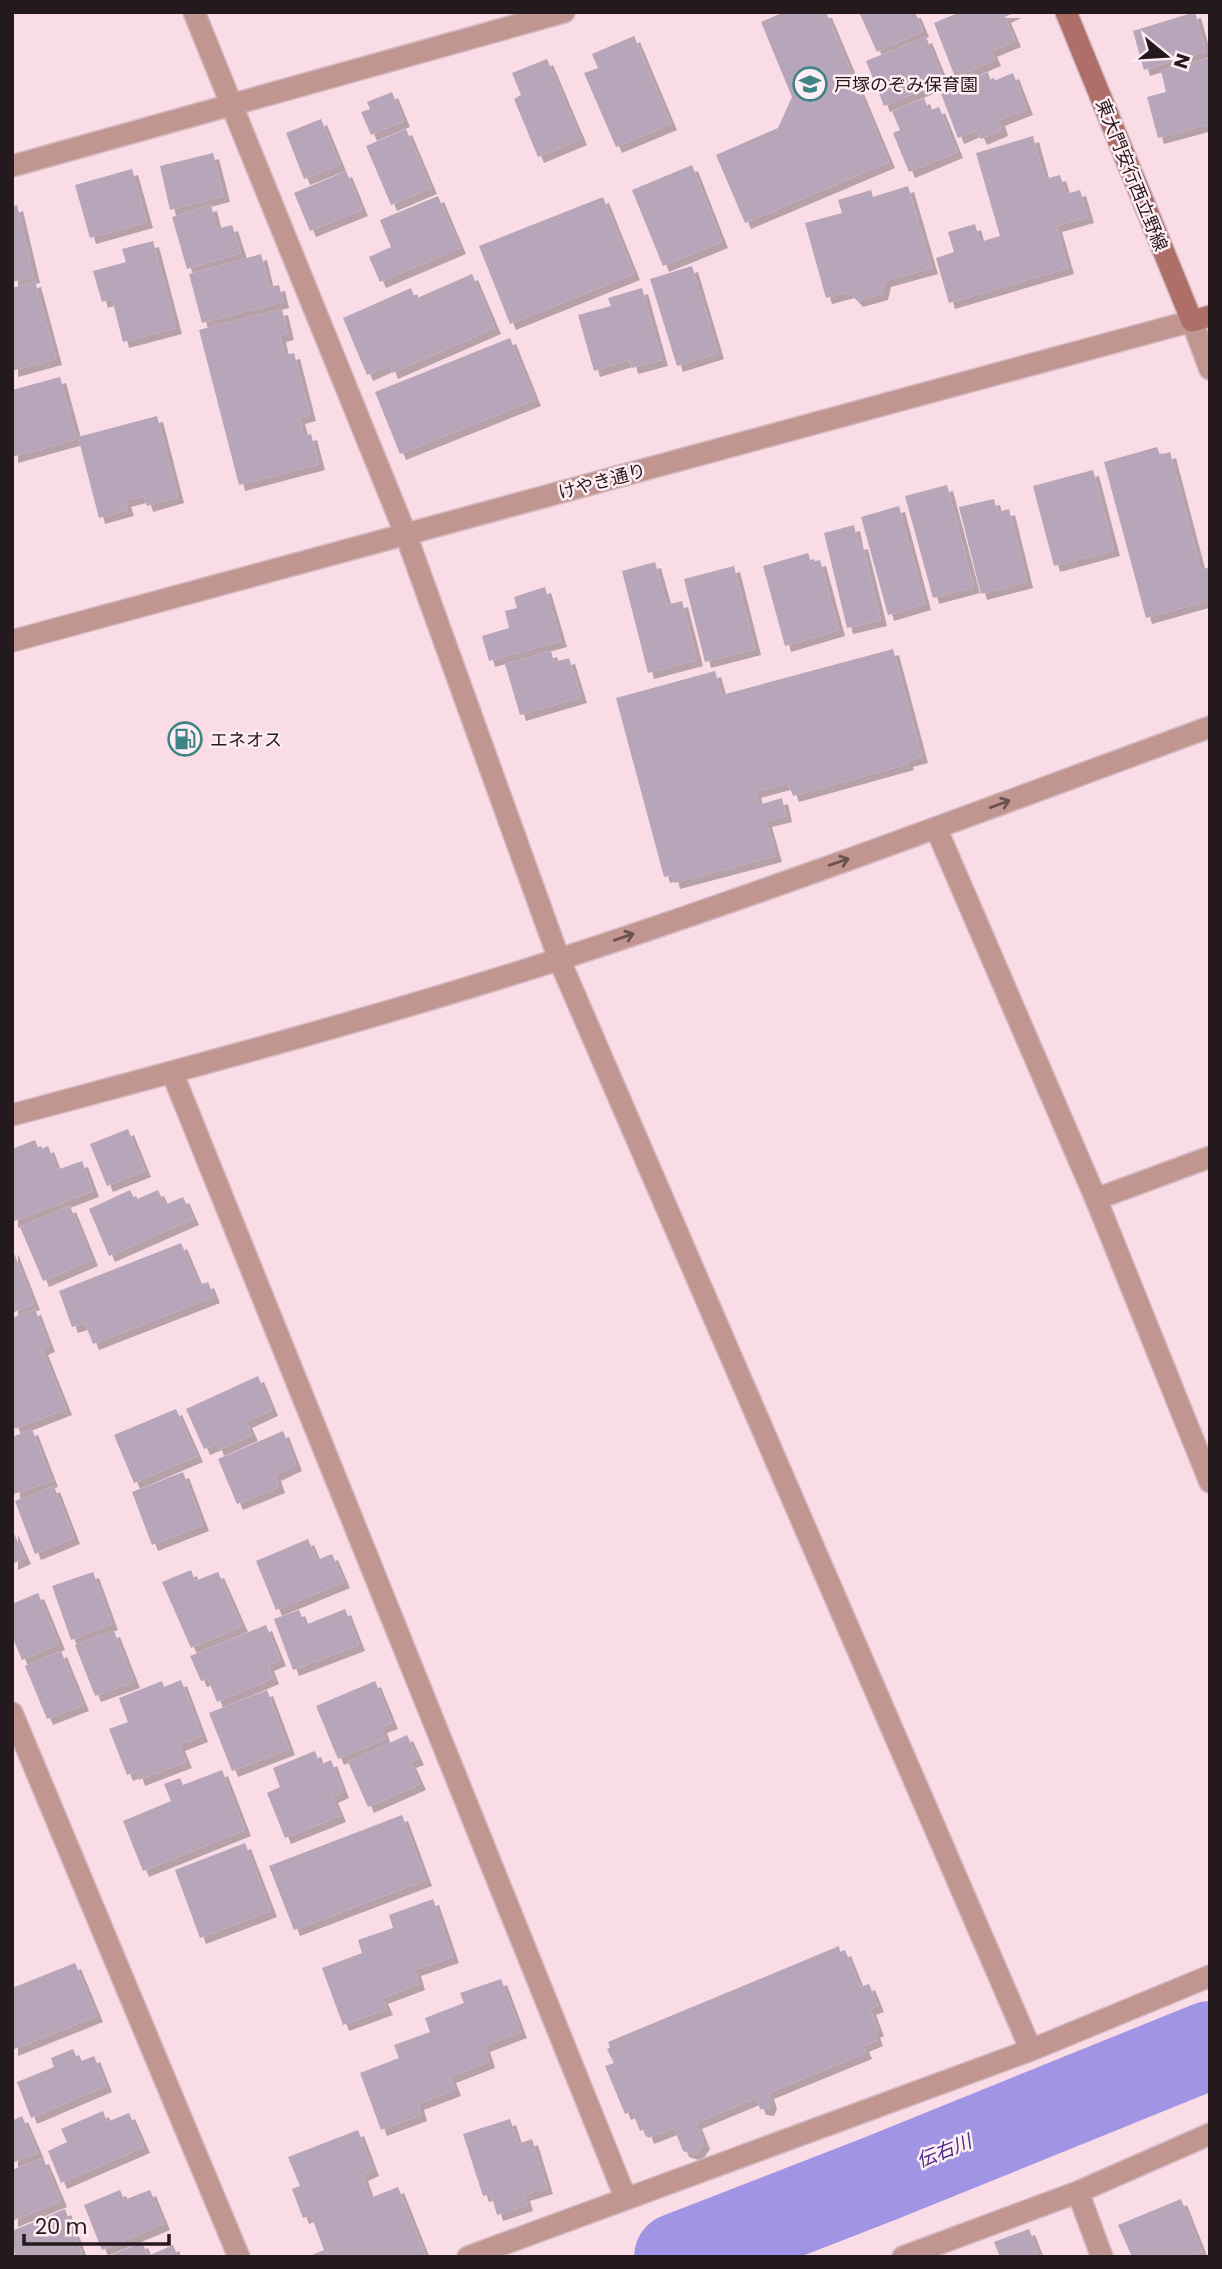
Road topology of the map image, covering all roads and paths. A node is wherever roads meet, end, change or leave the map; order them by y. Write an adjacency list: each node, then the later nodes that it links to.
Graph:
1 (194, 12): 4 (street)
2 (564, 12): 4 (street)
3 (1066, 12): 6 (main road, 東大門安行西立野線)
4 (233, 106): 5 (street); 8 (street)
5 (12, 166)
6 (1201, 318): 7 (street); 8 (street, けやき通り)
7 (1210, 369)
8 (405, 535): 9 (street, けやき通り); 12 (street)
9 (12, 641)
10 (1210, 727): 11 (street, one-way to 10)
11 (936, 828): 12 (street, one-way to 11); 16 (street)
12 (559, 959): 13 (street); 20 (street)
13 (172, 1072): 14 (street); 23 (street)
14 (12, 1115)
15 (1210, 1157): 16 (street)
16 (1096, 1199): 17 (street)
17 (1210, 1482)
18 (12, 1713): 24 (street)
19 (1210, 1976): 20 (street)
20 (1031, 2050): 23 (street)
21 (1210, 2134): 22 (street)
22 (1078, 2192): 26 (street); 27 (street)
23 (626, 2199): 25 (street)
24 (239, 2257)
25 (468, 2257)
26 (903, 2257)
27 (1102, 2257)

